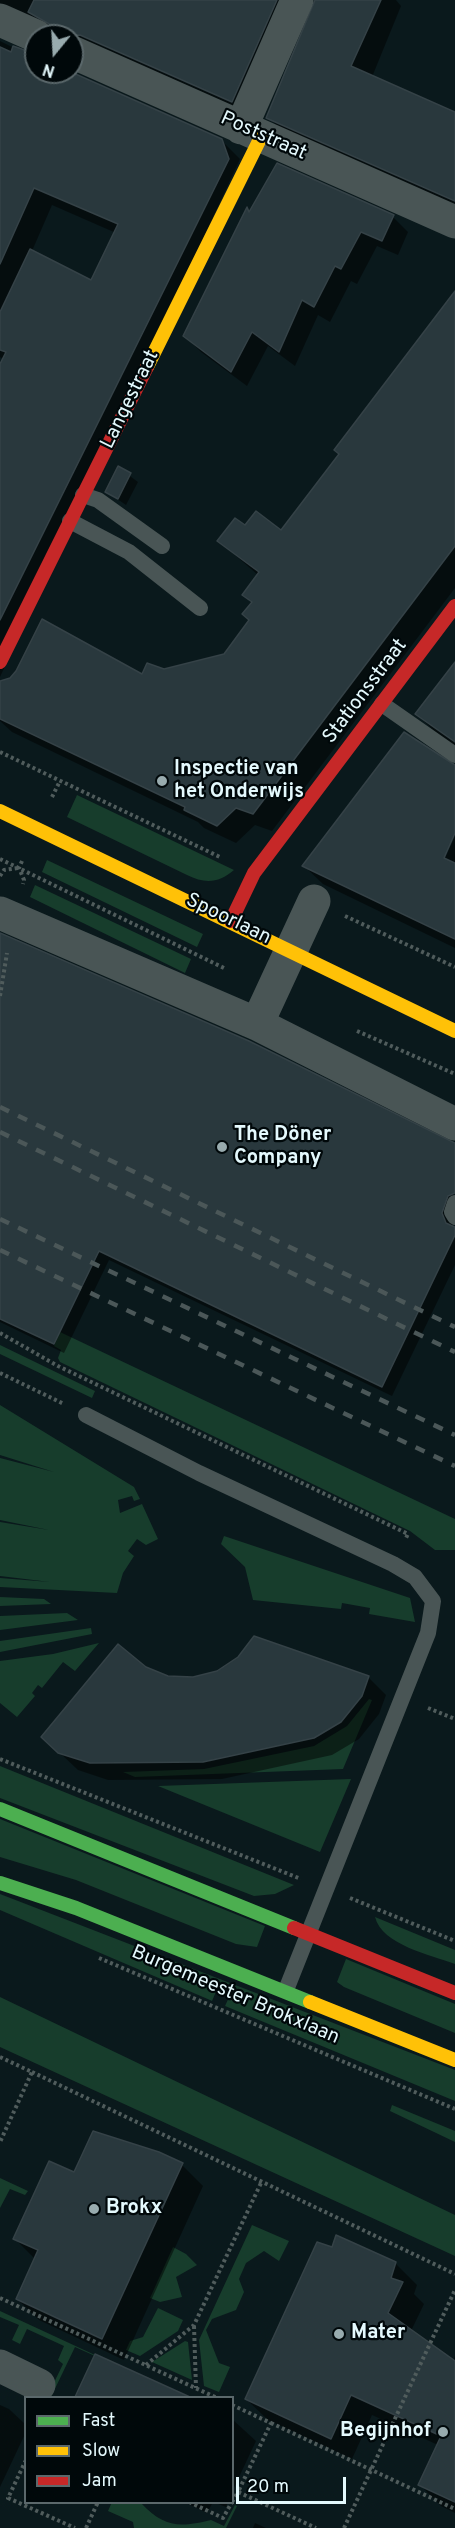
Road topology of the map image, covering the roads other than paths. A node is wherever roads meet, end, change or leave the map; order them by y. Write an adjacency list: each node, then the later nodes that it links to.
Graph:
1 (297, 0): 3 (street, Langestraat)
2 (84, 57): 3 (street, Poststraat)
3 (251, 133): 4 (street, Poststraat); 5 (street, Langestraat)
4 (455, 222)
5 (83, 495): 6 (street, Langestraat); 7 (lane)
6 (70, 520): 9 (lane); 10 (street, Langestraat)
7 (162, 546)
8 (455, 606): 11 (street, Stationsstraat)
9 (200, 608)
10 (0, 662)
11 (382, 704): 12 (lane); 16 (street, Stationsstraat)
12 (455, 755)
13 (0, 811): 16 (street, Spoorlaan)
14 (314, 901): 17 (street)
15 (10, 902): 18 (street)
16 (231, 921): 17 (street, Spoorlaan)
17 (291, 951): 18 (street); 19 (street, Spoorlaan)
18 (256, 1024): 20 (street)
19 (455, 1031)
20 (455, 1124)
21 (455, 1203): 22 (lane)
22 (455, 1217)
23 (86, 1415): 26 (lane)
24 (0, 1809): 26 (street)
25 (0, 1883): 27 (street, Burgemeester Brokxlaan)
26 (308, 1933): 27 (lane); 28 (street)
27 (286, 1990): 29 (street, Burgemeester Brokxlaan)
28 (455, 1993)
29 (455, 2060)
30 (0, 2366): 31 (street)
31 (39, 2385)

